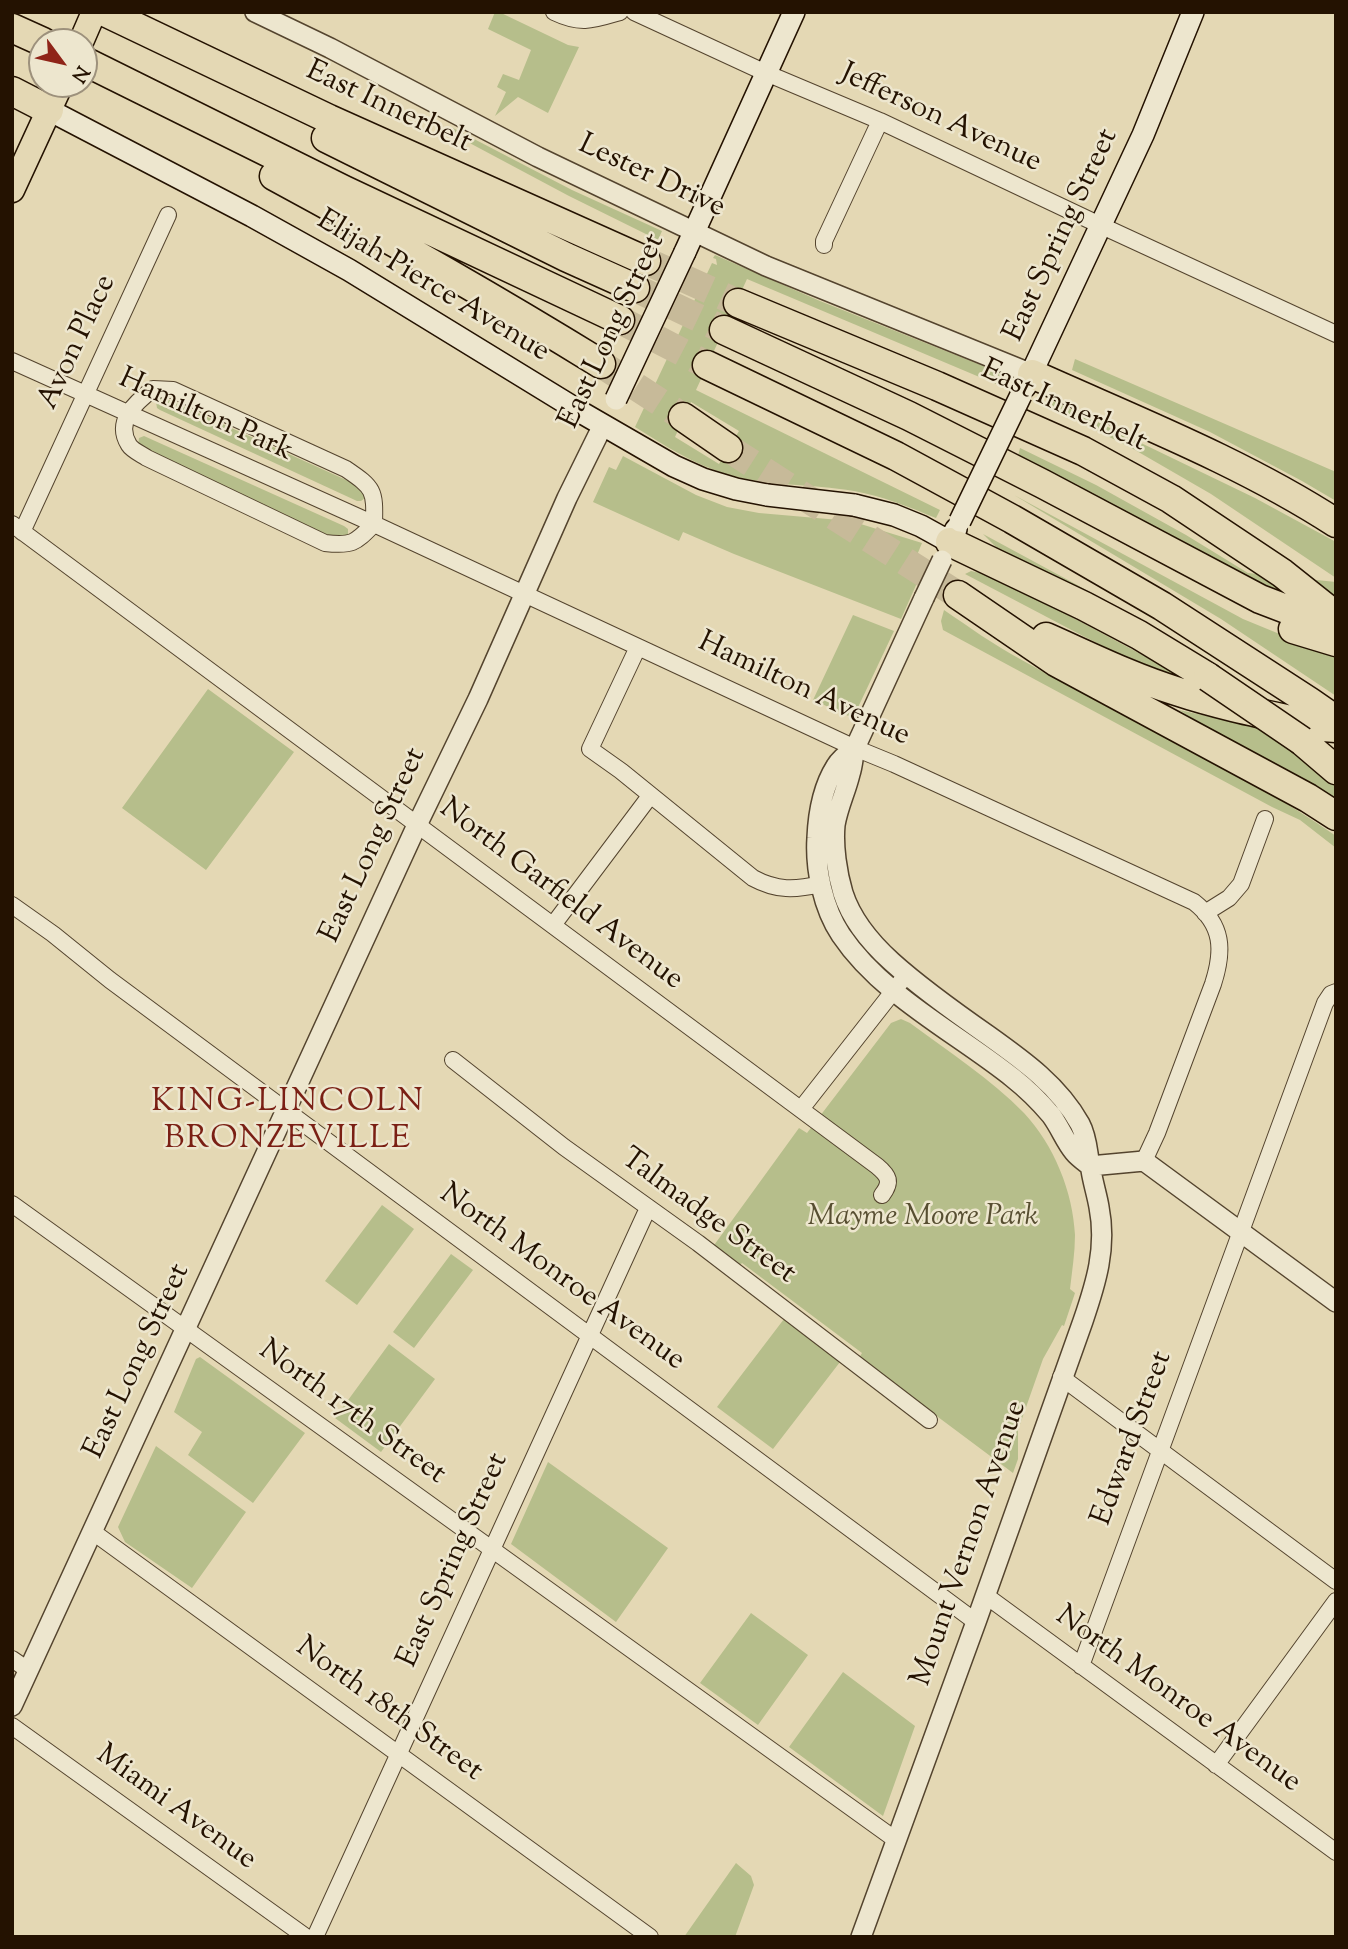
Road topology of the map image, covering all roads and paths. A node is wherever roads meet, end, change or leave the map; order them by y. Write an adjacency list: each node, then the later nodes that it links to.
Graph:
1 (105, 12): 11 (highway, East Innerbelt)
2 (255, 12): 20 (street, Lester Drive)
3 (554, 12): 4 (street)
4 (620, 12)
5 (634, 12): 12 (street, Jefferson Avenue)
6 (794, 12): 12 (main road, East Long Street)
7 (1193, 12): 19 (main road, East Spring Street)
8 (12, 28): 9 (highway)
9 (28, 35)
10 (98, 68): 13 (highway)
11 (230, 72): 22 (highway, East Innerbelt); 23 (highway)
12 (766, 73): 16 (street, Jefferson Avenue); 20 (main road, East Long Street)
13 (131, 84): 25 (highway); 29 (highway)
14 (54, 98): 17 (main road)
15 (58, 98): 35 (main road, Elijah Pierce Avenue)
16 (880, 121): 19 (street, Jefferson Avenue); 21 (street)
17 (12, 190)
18 (168, 215): 32 (street, Avon Place)
19 (1101, 226): 27 (street, Jefferson Avenue); 31 (main road, East Spring Street)
20 (695, 231): 31 (street, Lester Drive); 35 (main road, East Long Street, bridge)
21 (824, 245)
22 (646, 261)
23 (635, 288)
24 (738, 303): 42 (highway, East Innerbelt)
25 (620, 320)
26 (724, 330): 37 (highway)
27 (1336, 334)
28 (12, 360): 32 (street, Hamilton Park)
29 (601, 364)
30 (707, 365): 49 (highway)
31 (1027, 384): 38 (highway); 41 (main road, East Spring Street, bridge)
32 (86, 394): 33 (street, Hamilton Park); 40 (street, Avon Place)
33 (127, 413): 39 (street, Hamilton Park); 39 (street); 39 (street)
34 (683, 417): 36 (highway)
35 (603, 425): 41 (main road, Elijah Pierce Avenue, bridge); 43 (street, East Long Street)
36 (728, 448)
37 (1043, 484): 46 (highway); 47 (highway)
38 (1336, 523)
39 (374, 524): 43 (street, Hamilton Avenue)
40 (17, 528): 56 (street, North Garfield Avenue)
41 (950, 541): 49 (highway, bridge); 50 (street, East Spring Street, bridge)
42 (1282, 573): 44 (highway); 45 (highway, East Innerbelt)
43 (525, 594): 48 (street, Hamilton Avenue); 56 (street, East Long Street)
44 (1336, 602)
45 (1336, 616)
46 (1336, 621)
47 (1336, 642)
48 (638, 647): 50 (street, Hamilton Avenue); 53 (street)
49 (1324, 729): 51 (highway); 52 (highway); 54 (highway)
50 (855, 748): 57 (street); 59 (street, Hamilton Avenue); 61 (street)
51 (1336, 764)
52 (1336, 770)
53 (650, 796): 57 (street); 60 (street)
54 (1336, 816)
55 (1265, 819): 59 (street)
56 (417, 825): 60 (street, North Garfield Avenue); 65 (street, East Long Street)
57 (821, 884): 61 (street)
58 (12, 905): 65 (street, North Monroe Avenue)
59 (1205, 913): 66 (street)
60 (553, 925): 64 (street, North Garfield Avenue)
61 (899, 982): 64 (street); 67 (street, Mount Vernon Avenue)
62 (1330, 998): 71 (street, Edward Street)
63 (453, 1060): 70 (street, Talmadge Street)
64 (801, 1109): 68 (street, North Garfield Avenue)
65 (287, 1110): 73 (street, East Long Street); 74 (street, North Monroe Avenue)
66 (1144, 1161): 67 (street); 71 (street)
67 (1090, 1166): 75 (street, Mount Vernon Avenue)
68 (882, 1195)
69 (12, 1204): 73 (street, North 17th Street)
70 (648, 1208): 74 (street, East Spring Street); 76 (street, Talmadge Street)
71 (1241, 1231): 72 (street); 77 (street, Edward Street)
72 (1336, 1302)
73 (187, 1328): 78 (street, East Long Street); 79 (street, North 17th Street)
74 (591, 1335): 79 (street, East Spring Street); 83 (street, North Monroe Avenue)
75 (1061, 1377): 77 (street); 81 (street, Mount Vernon Avenue)
76 (929, 1420)
77 (1160, 1450): 80 (street); 85 (street, Edward Street)
78 (93, 1532): 84 (street, East Long Street); 88 (street, North 18th Street)
79 (492, 1549): 88 (street, East Spring Street); 90 (street, North 17th Street)
80 (1336, 1581)
81 (985, 1595): 83 (street, Mount Vernon Avenue); 85 (street, North Monroe Avenue)
82 (1336, 1601): 89 (street)
83 (976, 1622): 90 (street, Mount Vernon Avenue)
84 (20, 1665): 86 (street, East Long Street)
85 (1081, 1666): 89 (street, North Monroe Avenue)
86 (12, 1706)
87 (12, 1726): 92 (street, Miami Avenue)
88 (400, 1754): 93 (street, East Spring Street); 94 (street, North 18th Street)
89 (1216, 1765): 91 (street, North Monroe Avenue)
90 (896, 1840): 95 (street, Mount Vernon Avenue)
91 (1336, 1852)
92 (306, 1937)
93 (315, 1937)
94 (650, 1937)
95 (861, 1937)

